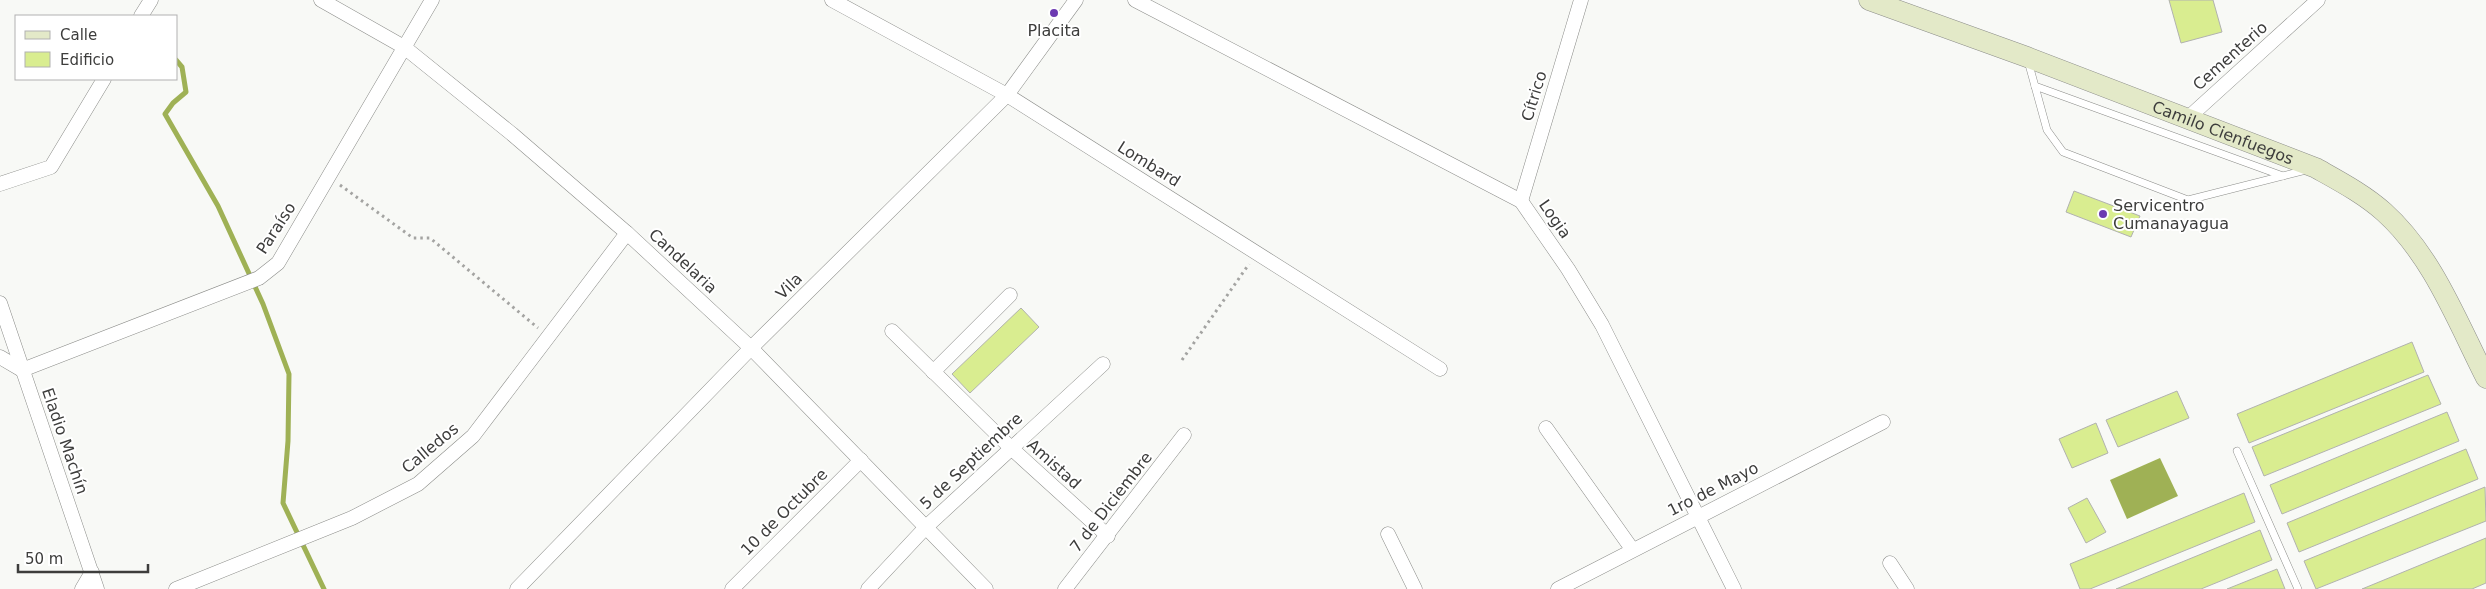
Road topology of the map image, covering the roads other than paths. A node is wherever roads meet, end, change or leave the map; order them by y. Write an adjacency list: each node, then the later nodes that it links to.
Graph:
1 (321, 0): 11 (street, Candelaria)
2 (432, 0): 11 (street, Paraíso)
3 (832, 0): 15 (street, Lombard)
4 (1076, 0): 15 (street, Vila)
5 (1135, 0): 20 (street, Logia)
6 (1581, 0): 20 (street, Cítrico)
7 (1869, 0): 12 (main road, Camilo Cienfuegos)
8 (2318, 0): 16 (street, Cementerio)
9 (150, 1): 10 (street)
10 (142, 15)
11 (404, 47): 21 (street, Candelaria); 29 (street, Paraíso)
12 (2027, 57): 14 (lane); 16 (main road, Camilo Cienfuegos)
13 (103, 80): 19 (street)
14 (2035, 86): 18 (lane); 18 (lane)
15 (1007, 95): 25 (street, Vila); 28 (street, Lombard)
16 (2188, 118): 17 (main road, Camilo Cienfuegos)
17 (2316, 168): 18 (lane); 31 (main road, Camilo Cienfuegos)
18 (2283, 176)
19 (0, 184)
20 (1521, 201): 38 (street, Logia)
21 (627, 233): 25 (street, Candelaria); 47 (street, Calledos)
22 (1010, 296): 30 (street)
23 (0, 303): 29 (street, Eladio Machín)
24 (892, 331): 30 (street, Amistad)
25 (751, 348): 37 (street, Candelaria); 48 (street, Vila)
26 (0, 357): 29 (street)
27 (1103, 364): 35 (street, 5 de Septiembre)
28 (1440, 369)
29 (22, 370): 44 (street, Eladio Machín)
30 (933, 372): 35 (street, Amistad)
31 (2486, 378)
32 (1884, 422): 38 (street, 1ro de Mayo)
33 (1546, 428): 42 (street)
34 (1184, 435): 41 (street, 7 de Diciembre)
35 (1011, 448): 39 (street, 5 de Septiembre); 41 (street, Amistad)
36 (2236, 451): 57 (lane)
37 (861, 460): 39 (street, Candelaria); 49 (street, 10 de Octubre)
38 (1697, 517): 42 (street, 1ro de Mayo); 55 (street, Logia)
39 (926, 527): 50 (street, 5 de Septiembre); 51 (street, Candelaria)
40 (1388, 534): 53 (street)
41 (1108, 536): 52 (street, 7 de Diciembre)
42 (1632, 549): 54 (street, 1ro de Mayo)
43 (1890, 563): 56 (street)
44 (92, 572): 45 (street); 46 (street, Eladio Machín)
45 (82, 589)
46 (97, 589)
47 (176, 589)
48 (517, 589)
49 (732, 589)
50 (868, 589)
51 (986, 589)
52 (1065, 589)
53 (1414, 589)
54 (1558, 589)
55 (1734, 589)
56 (1908, 589)
57 (2298, 589)

